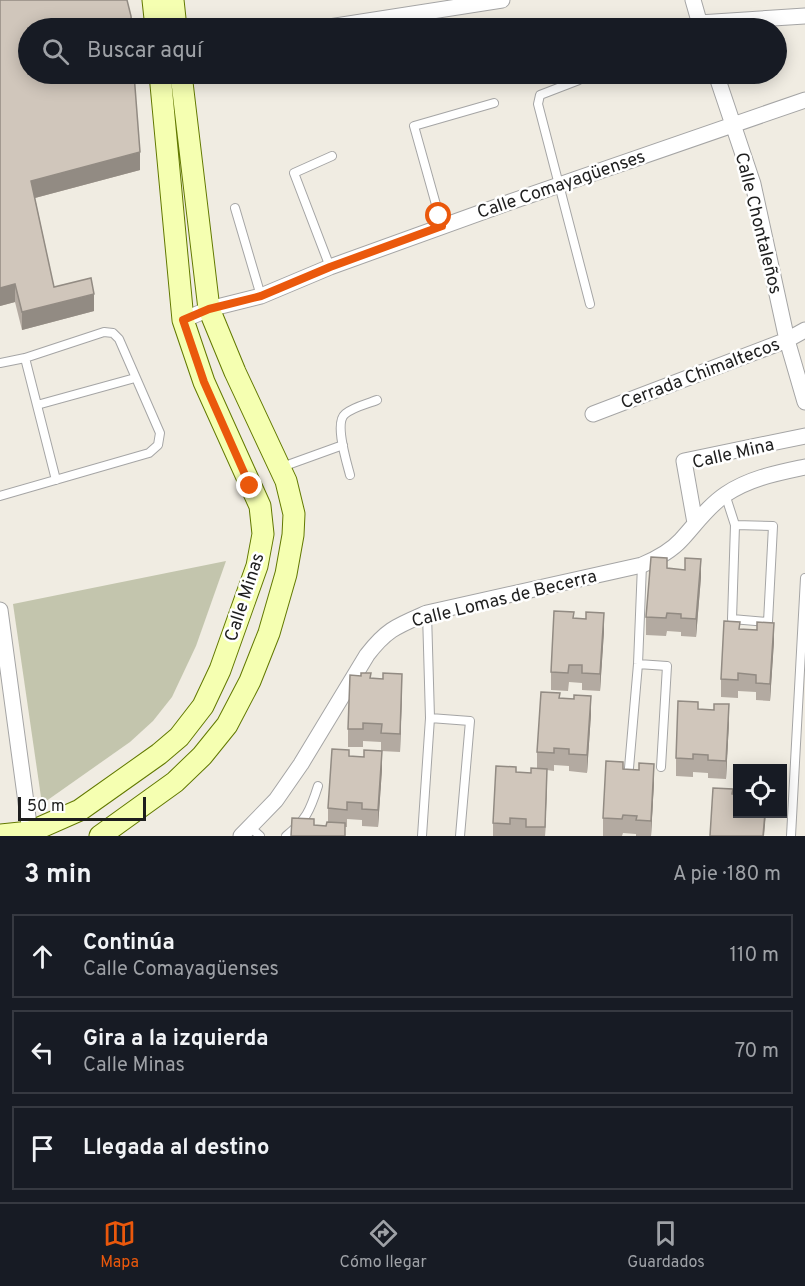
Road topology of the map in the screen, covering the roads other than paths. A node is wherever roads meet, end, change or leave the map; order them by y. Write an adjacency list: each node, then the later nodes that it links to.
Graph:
1 (153, 0): 6 (street)
2 (173, 0): 7 (street)
3 (502, 0): 8 (street)
4 (693, 0): 9 (street)
5 (805, 16): 10 (street)
6 (155, 18)
7 (175, 18)
8 (387, 18)
9 (698, 18)
10 (784, 18)
11 (161, 84): 26 (street, Calle Minas)
12 (182, 84): 25 (street, Calle Minas)
13 (568, 84): 19 (lane)
14 (719, 84): 17 (street, Calle Chontaleños)
15 (805, 100): 17 (street, Calle Comayagüenses)
16 (494, 103): 21 (lane)
17 (733, 124): 19 (street, Calle Comayagüenses); 28 (street, Calle Chontaleños)
18 (332, 156): 22 (lane)
19 (558, 185): 21 (street, Calle Comayagüenses); 24 (lane)
20 (235, 207): 23 (lane)
21 (442, 226): 22 (street, Calle Comayagüenses)
22 (330, 267): 23 (street, Calle Comayagüenses)
23 (261, 296): 25 (street, Calle Comayagüenses)
24 (590, 304)
25 (209, 309): 26 (street, Calle Comayagüenses); 40 (street, Calle Minas)
26 (183, 320): 42 (street, Calle Minas)
27 (805, 330): 28 (street, Cerrada Chimaltecos)
28 (787, 340): 30 (street, Calle Chontaleños); 36 (street, Cerrada Chimaltecos)
29 (25, 358): 31 (lane); 32 (lane); 35 (lane)
30 (799, 362): 34 (street, Calle Chontaleños)
31 (0, 363)
32 (135, 378): 35 (lane); 43 (lane)
33 (377, 400): 38 (lane)
34 (805, 402)
35 (37, 405): 43 (lane)
36 (593, 414)
37 (805, 436): 46 (street, Calle Mina)
38 (343, 445): 40 (lane); 41 (lane)
39 (805, 467): 44 (street, Calle Lomas de Becerra)
40 (280, 468): 42 (street); 61 (street, Calle Minas)
41 (350, 475)
42 (246, 476): 59 (street, Calle Minas)
43 (56, 480): 45 (lane)
44 (725, 494): 46 (street, Calle Lomas de Becerra); 47 (lane)
45 (0, 496)
46 (695, 523): 48 (street, Calle Lomas de Becerra)
47 (735, 525): 47 (lane)
48 (642, 565): 51 (street, Calle Lomas de Becerra); 52 (lane)
49 (805, 578): 53 (lane)
50 (0, 610): 59 (street)
51 (427, 614): 54 (lane); 58 (street, Calle Lomas de Becerra)
52 (638, 664): 55 (lane); 56 (lane)
53 (802, 677): 65 (lane)
54 (430, 718): 63 (lane); 64 (lane)
55 (660, 767)
56 (628, 768)
57 (318, 786): 62 (lane)
58 (250, 833)
59 (30, 834): 60 (street, Calle Minas)
60 (0, 835)
61 (100, 836)
62 (286, 836)
63 (422, 836)
64 (460, 836)
65 (791, 836)

